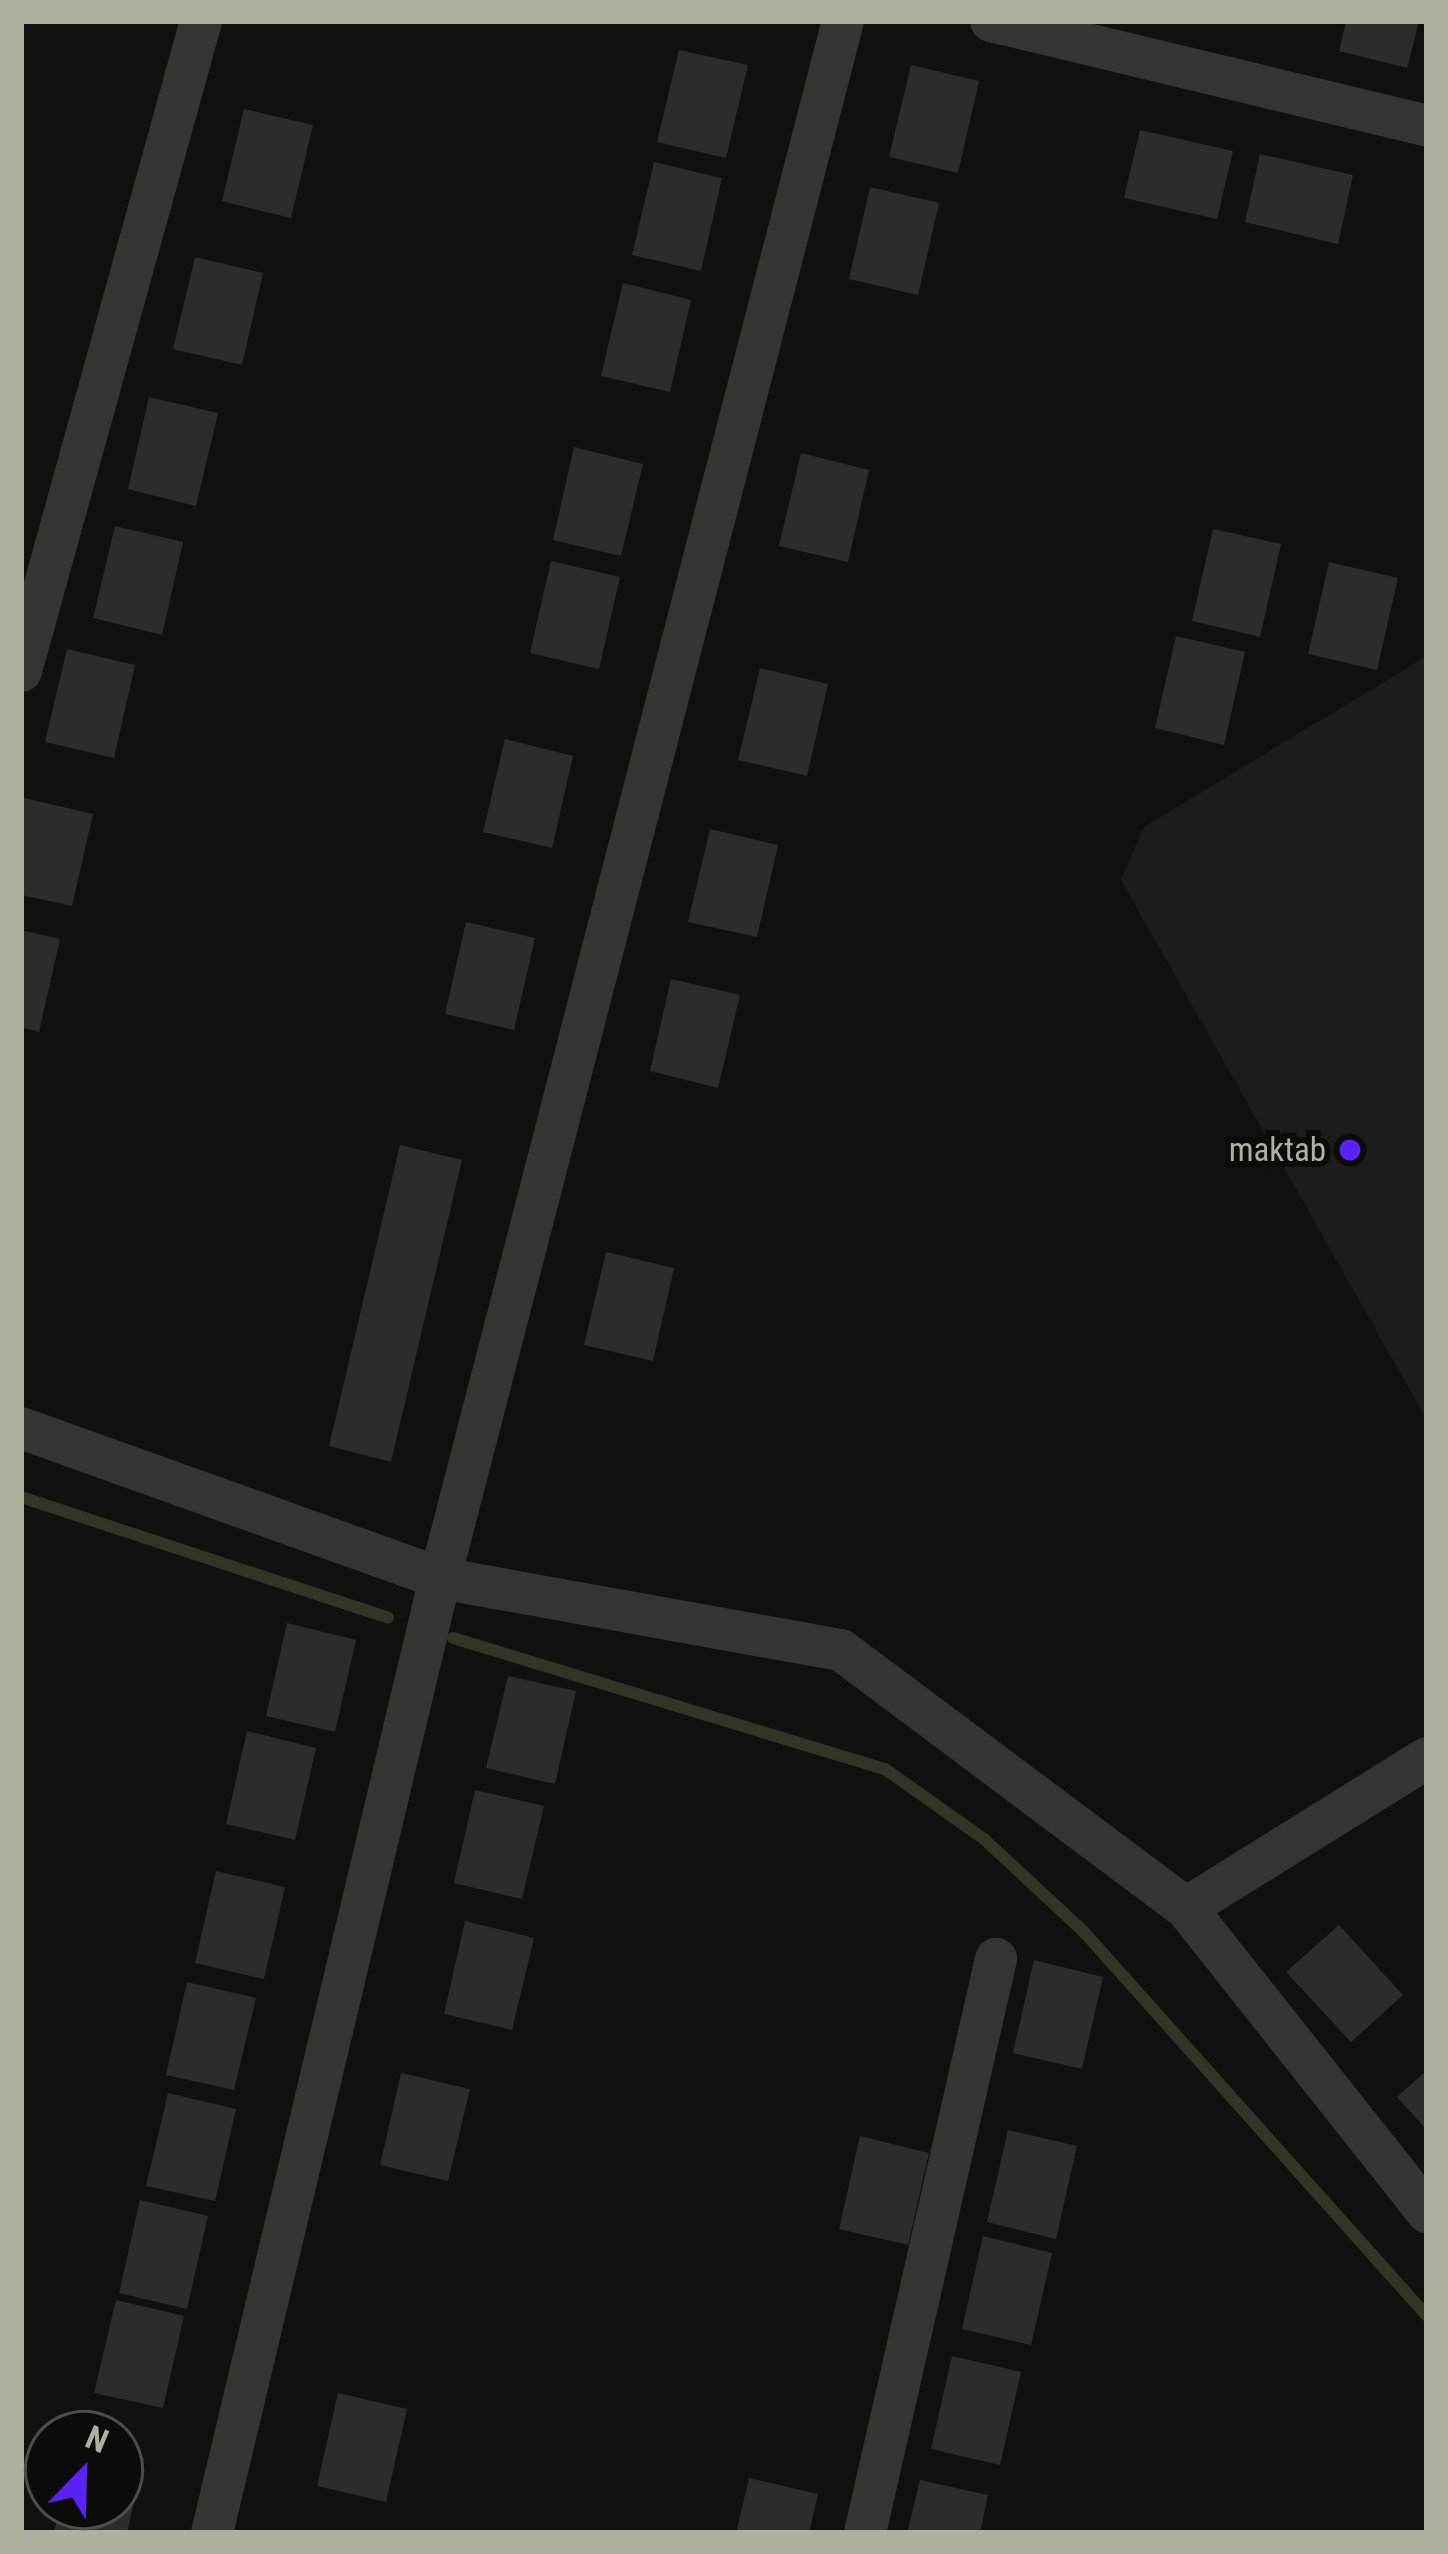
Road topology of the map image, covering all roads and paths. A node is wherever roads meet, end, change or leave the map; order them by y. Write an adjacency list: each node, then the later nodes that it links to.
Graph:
1 (201, 21): 5 (street)
2 (843, 21): 7 (street)
3 (991, 21): 4 (street)
4 (1427, 126)
5 (21, 671)
6 (21, 1428): 7 (street)
7 (440, 1578): 9 (street); 12 (street)
8 (1427, 1758): 9 (street)
9 (1186, 1907): 11 (street)
10 (996, 1959): 13 (street)
11 (1427, 2212)
12 (212, 2533)
13 (865, 2533)

